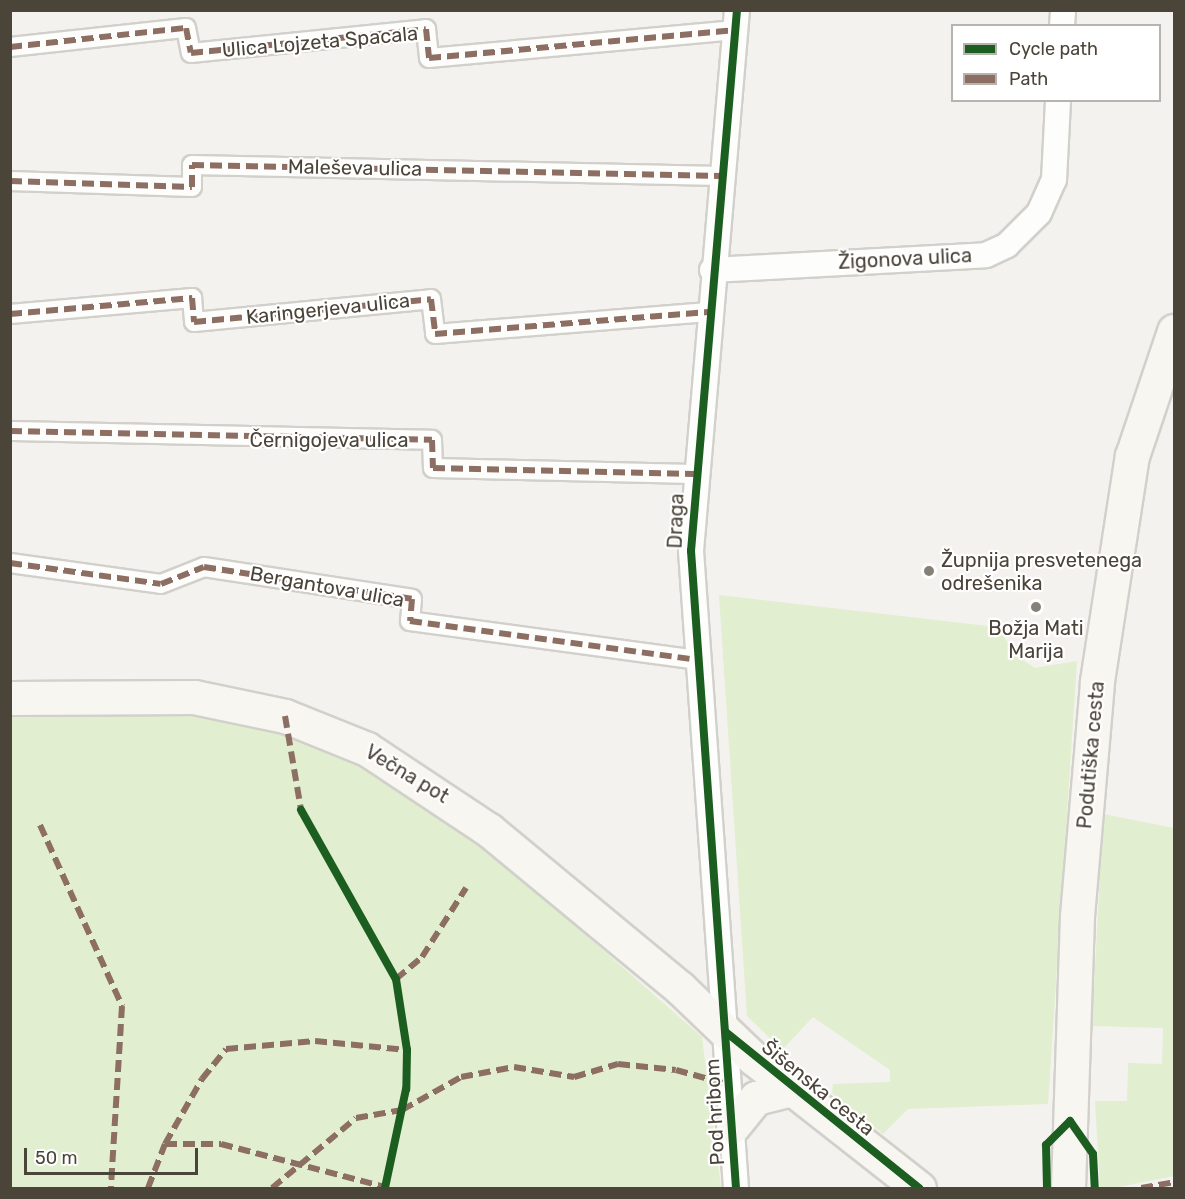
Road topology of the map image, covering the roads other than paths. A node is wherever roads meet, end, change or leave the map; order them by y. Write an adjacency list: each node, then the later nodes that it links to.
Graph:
1 (736, 20): 2 (street, Ulica Lojzeta Spacala); 4 (street, Draga)
2 (10, 46)
3 (1058, 102): 6 (street, Žigonova ulica)
4 (721, 176): 5 (street, Maleševa ulica); 6 (street, Draga)
5 (10, 181)
6 (712, 270): 7 (street, Draga)
7 (708, 312): 8 (street, Karingerjeva ulica); 11 (street, Draga)
8 (10, 314)
9 (1174, 331): 20 (main road, Podutiška cesta)
10 (10, 431): 11 (street, Černigojeva ulica)
11 (694, 474): 13 (street, Draga)
12 (10, 562): 13 (street, Bergantova ulica)
13 (697, 660): 15 (street, Draga)
14 (10, 698): 15 (main road, Večna pot)
15 (727, 1033): 16 (main road, Šišenska cesta); 17 (street, Pod hribom)
16 (791, 1089): 17 (main road); 19 (main road, Šišenska cesta)
17 (733, 1126): 18 (street, Pod hribom)
18 (736, 1188)
19 (919, 1188)
20 (1068, 1188)

